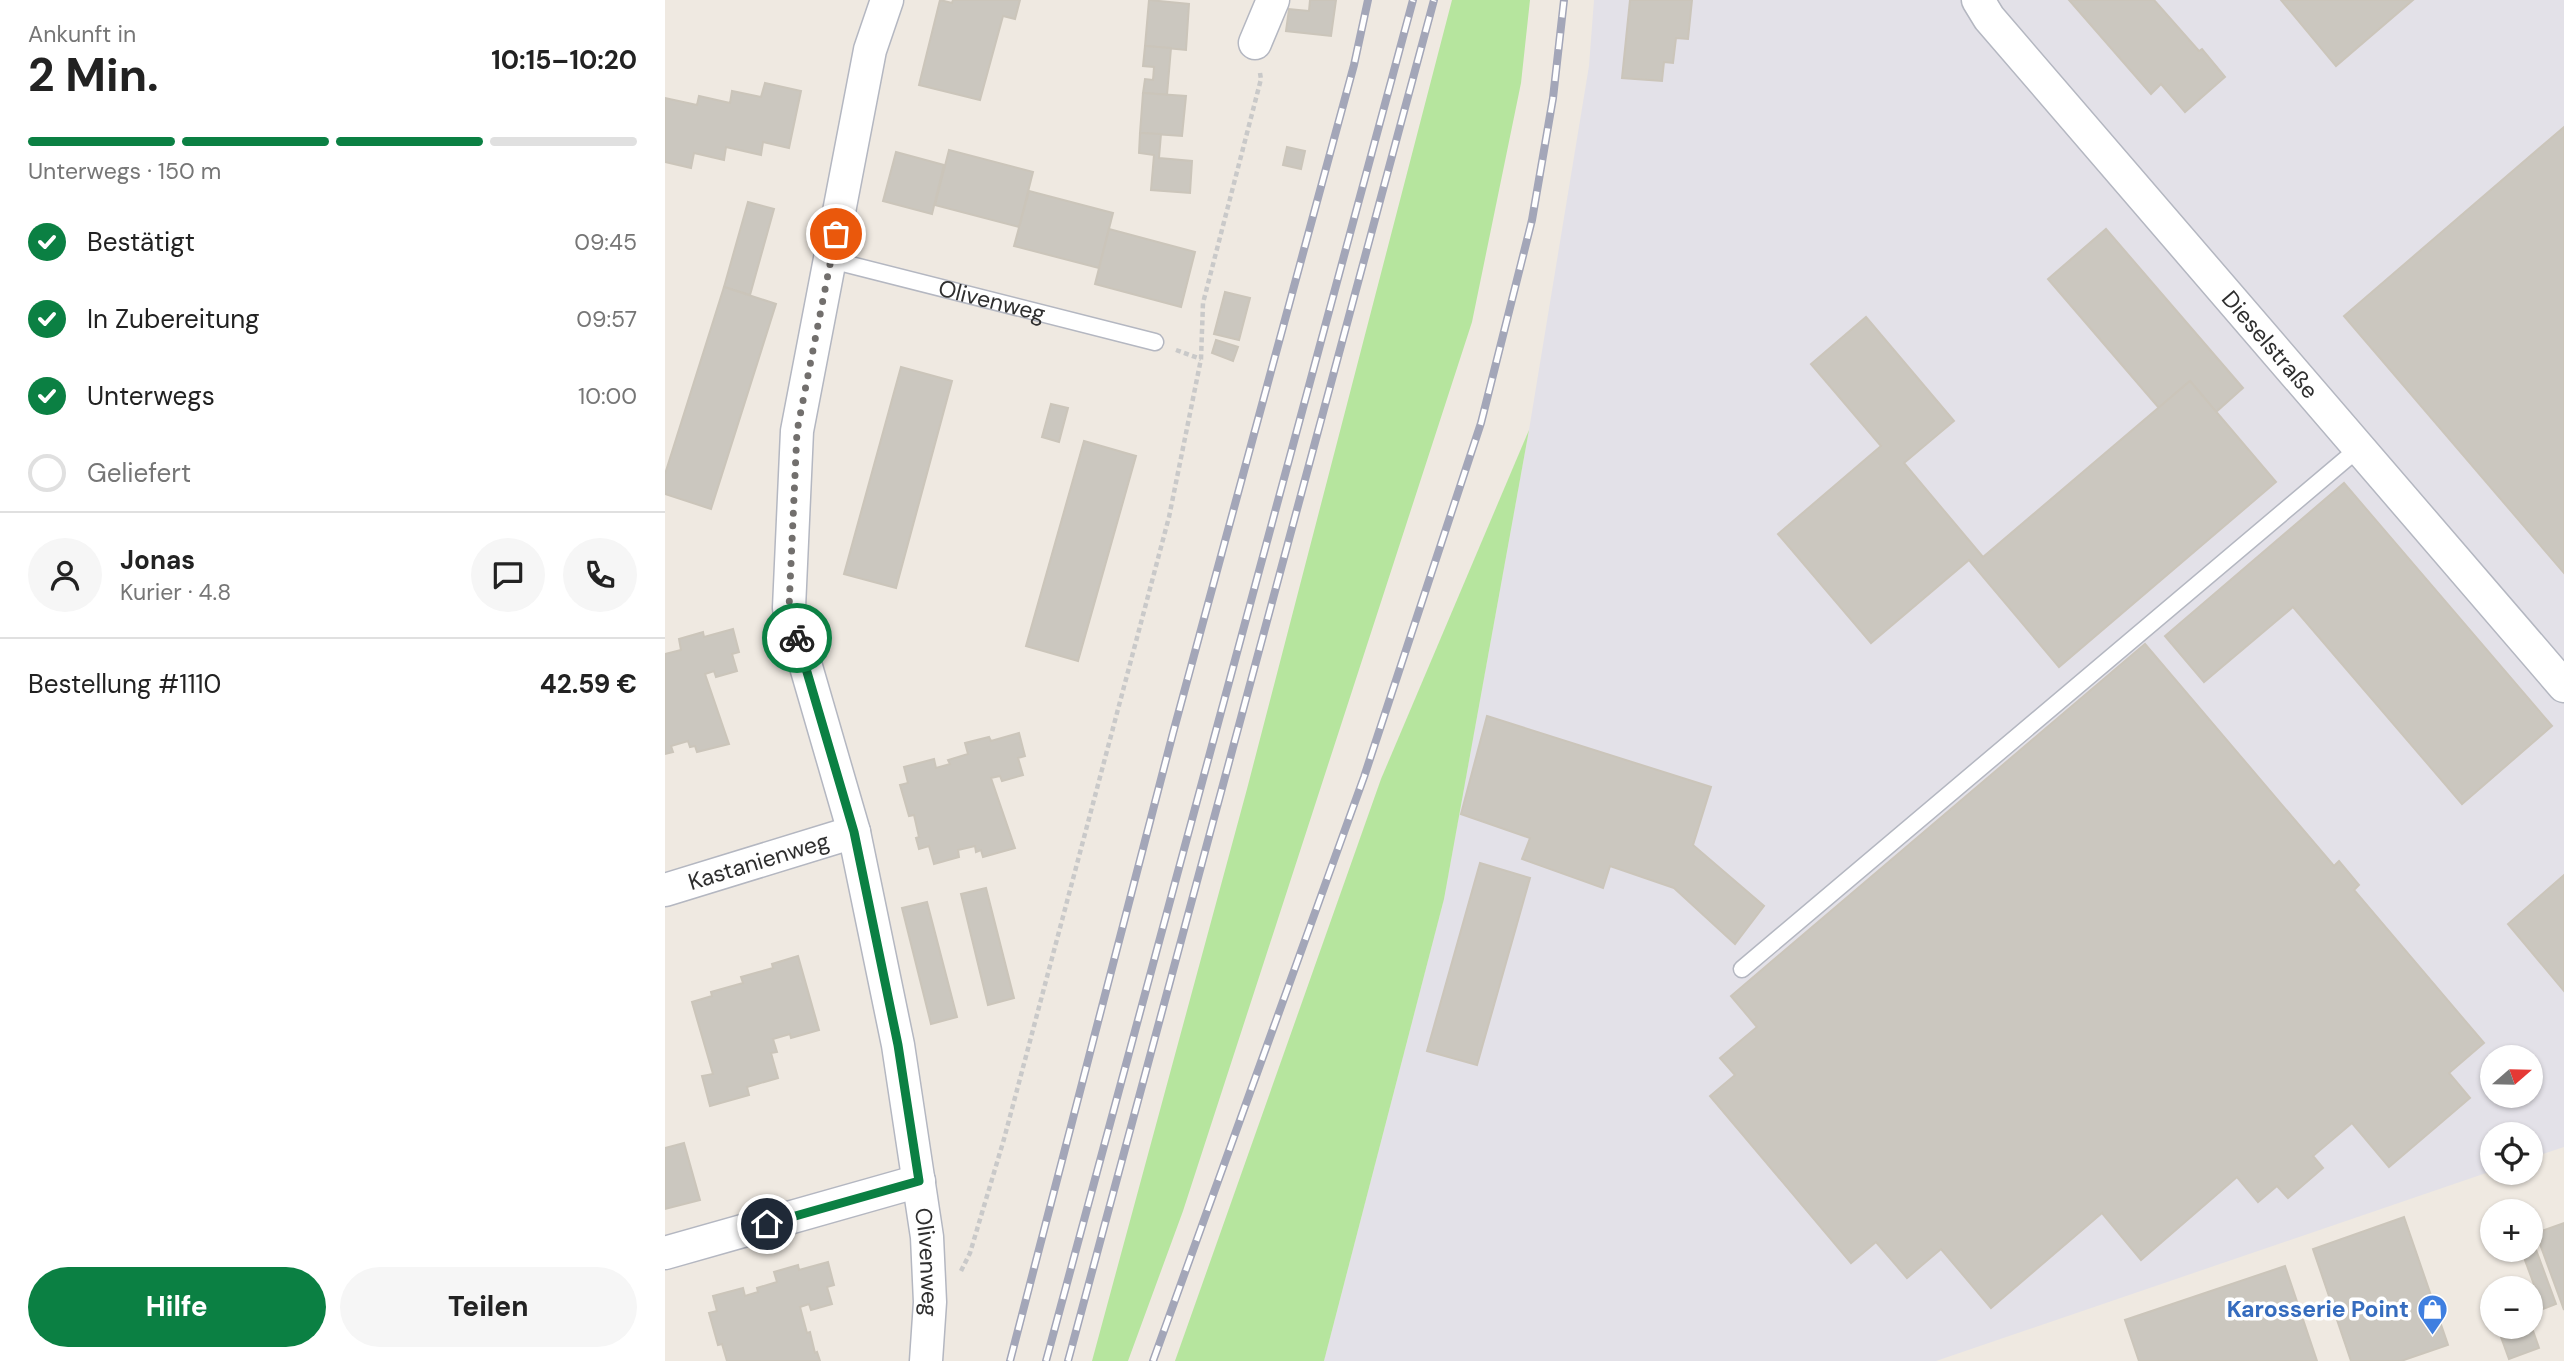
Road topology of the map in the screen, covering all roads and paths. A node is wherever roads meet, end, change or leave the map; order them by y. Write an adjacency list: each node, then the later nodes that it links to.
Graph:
1 (887, 0): 5 (street, Olivenweg)
2 (1273, 0): 4 (street)
3 (1978, 0): 7 (street, Dieselstraße)
4 (1255, 43): 14 (path)
5 (831, 260): 6 (lane, Olivenweg); 9 (street, Olivenweg)
6 (1155, 342)
7 (2358, 448): 8 (street, Dieselstraße); 11 (lane)
8 (2564, 686)
9 (854, 832): 10 (street, Kastanienweg); 12 (street, Olivenweg)
10 (665, 890)
11 (1742, 969)
12 (919, 1181): 13 (street); 14 (street, Olivenweg)
13 (665, 1253)
14 (930, 1302): 15 (street, Olivenweg)
15 (926, 1361)

